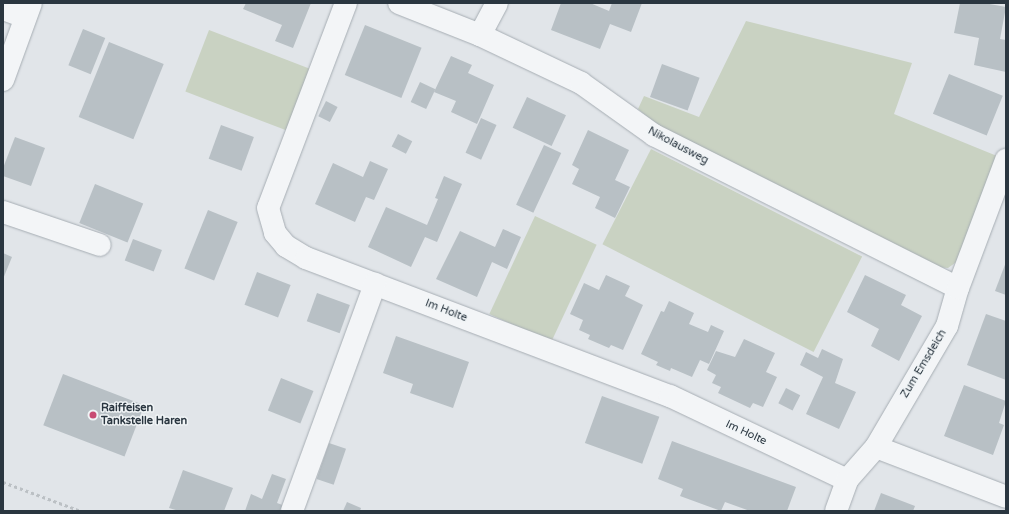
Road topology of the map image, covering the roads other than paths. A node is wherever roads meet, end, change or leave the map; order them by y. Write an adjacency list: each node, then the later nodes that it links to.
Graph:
1 (346, 3): 11 (street, Im Holte)
2 (399, 3): 6 (street, Nikolausweg)
3 (497, 3): 6 (street)
4 (3, 9): 5 (street)
5 (28, 10): 7 (street)
6 (480, 35): 12 (street, Nikolausweg)
7 (3, 80)
8 (1006, 160): 12 (street, Zum Emsdeich)
9 (3, 212): 10 (street)
10 (100, 245)
11 (375, 284): 14 (street, Im Holte); 16 (street)
12 (958, 288): 13 (street, Zum Emsdeich)
13 (876, 447): 14 (street, Zum Emsdeich); 15 (street)
14 (847, 480): 17 (street, Zum Emsdeich)
15 (1006, 497)
16 (292, 511)
17 (836, 511)

